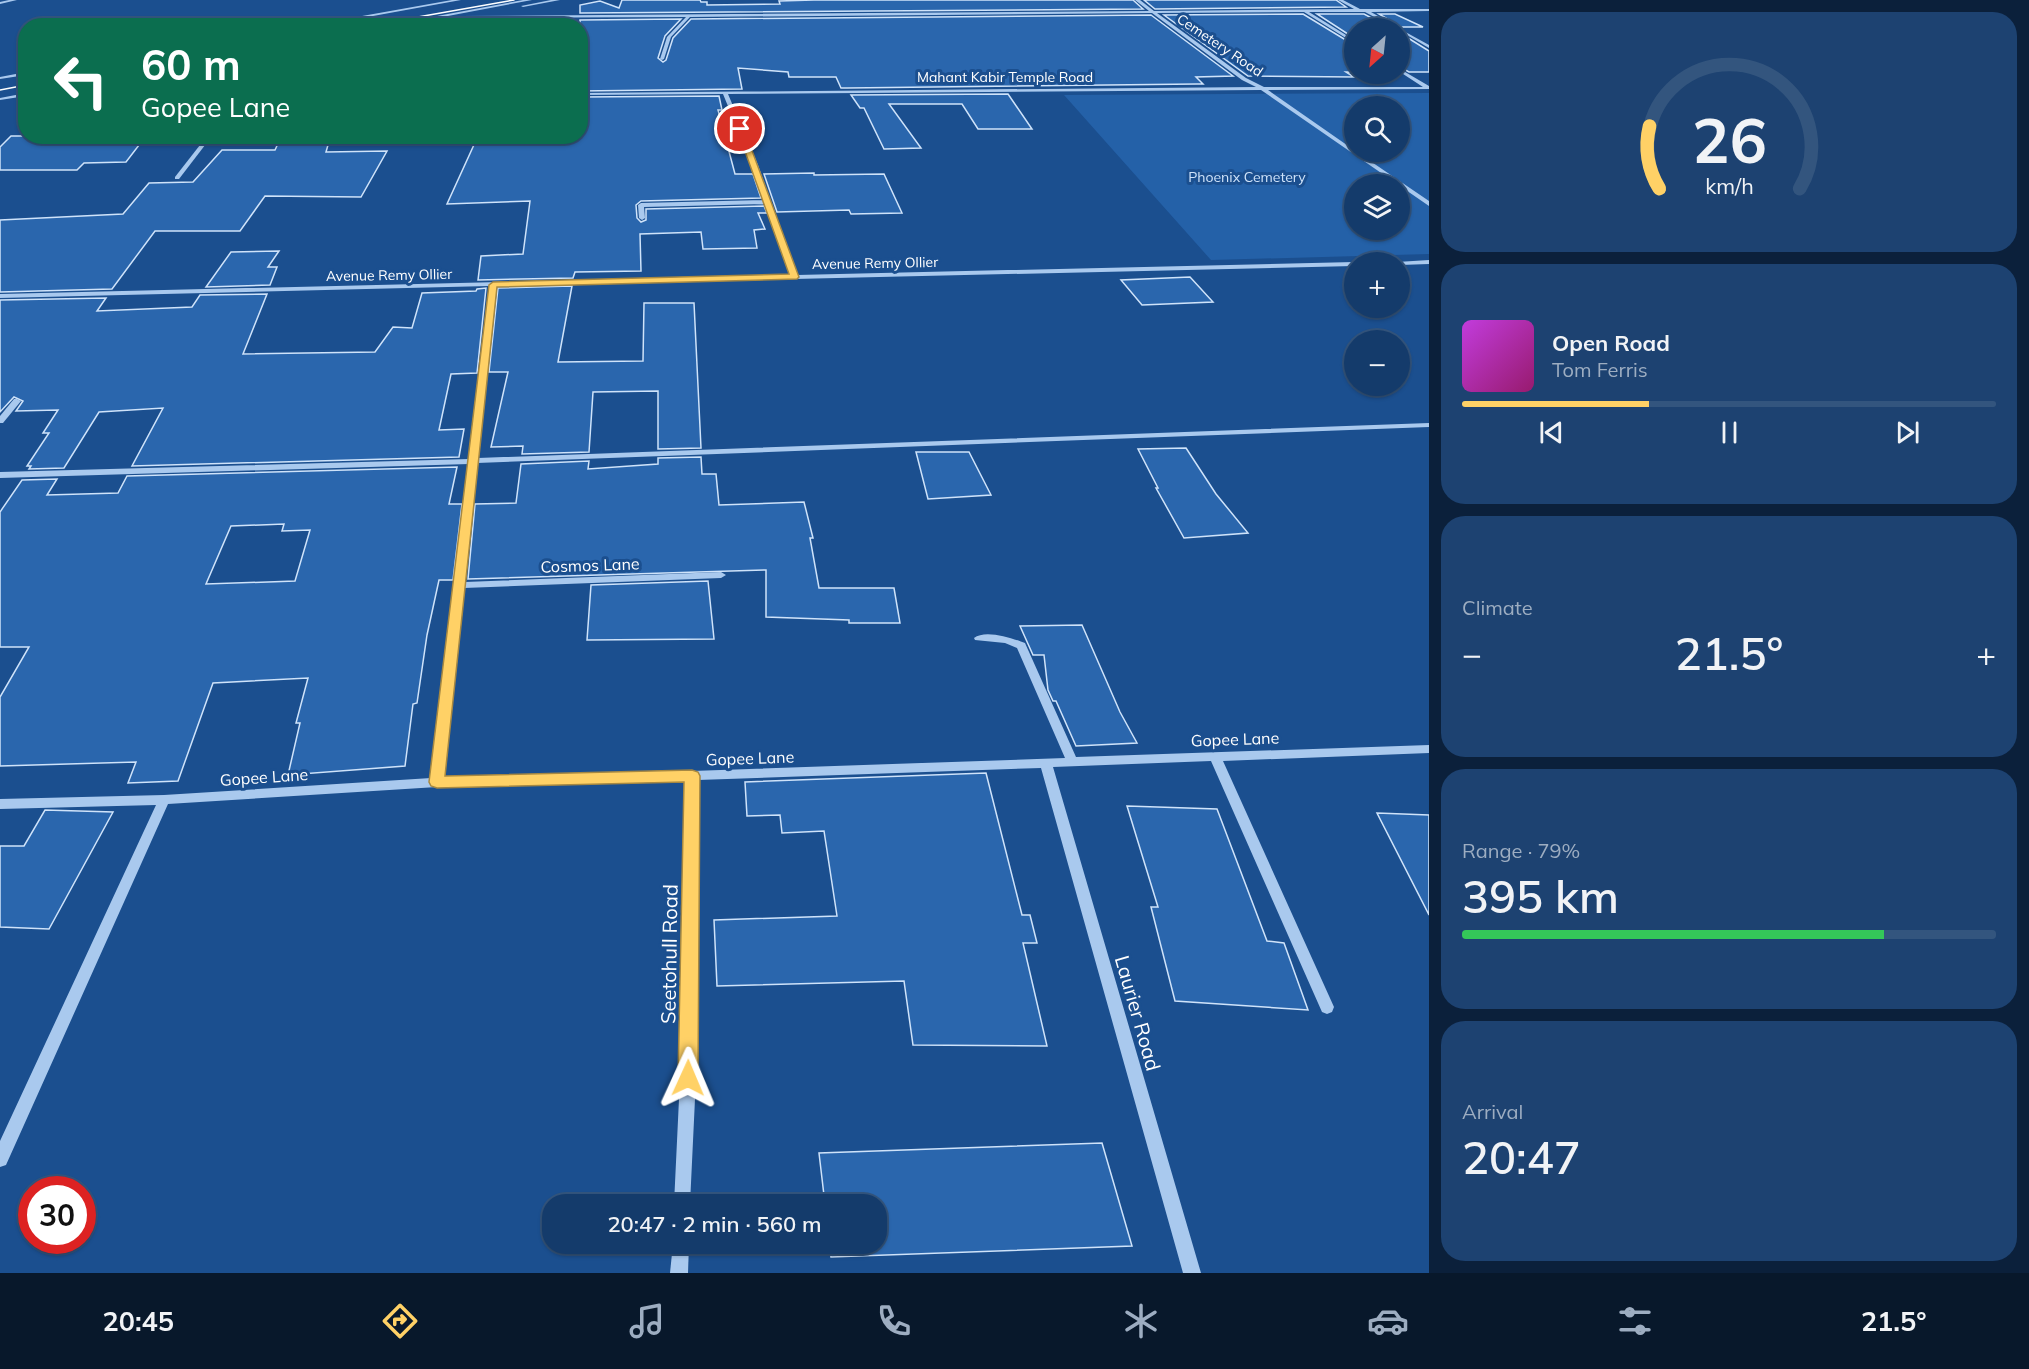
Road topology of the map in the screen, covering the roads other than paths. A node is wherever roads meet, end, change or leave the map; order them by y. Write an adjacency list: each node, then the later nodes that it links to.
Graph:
1 (15, 0): 7 (street)
2 (459, 0): 15 (street)
3 (530, 0): 16 (street)
4 (558, 0): 13 (street)
5 (1137, 0): 12 (street, Cemetery Road)
6 (1340, 0): 11 (street)
7 (0, 3)
8 (1366, 10): 9 (street); 11 (street); 19 (street)
9 (1429, 10)
10 (1305, 11): 11 (street); 12 (street); 20 (street)
11 (1358, 11)
12 (1152, 13): 14 (street); 27 (street, Cemetery Road)
13 (462, 17): 17 (street); 18 (street)
14 (688, 17): 18 (street); 23 (street)
15 (354, 18)
16 (430, 18)
17 (457, 18)
18 (536, 18)
19 (1379, 18)
20 (1344, 36)
21 (1410, 36): 22 (street)
22 (1429, 47)
23 (662, 59)
24 (18, 75): 26 (street)
25 (1410, 76): 28 (street)
26 (0, 78)
27 (1262, 88): 28 (street, Mahant Kabir Temple Road); 30 (street, Mahant Kabir Temple Road); 39 (street, Cemetery Road)
28 (1429, 88)
29 (18, 90): 31 (street)
30 (725, 92): 32 (street, Mahant Kabir Temple Road); 38 (street)
31 (0, 93)
32 (588, 94)
33 (18, 96): 34 (street)
34 (0, 99): 35 (street)
35 (18, 99)
36 (204, 144): 37 (street)
37 (177, 178)
38 (768, 202): 40 (street); 44 (street)
39 (1429, 204)
40 (642, 218)
41 (1429, 262): 42 (street)
42 (1410, 263)
43 (1344, 264): 44 (street, Avenue Remy Ollier)
44 (794, 277): 45 (street, Avenue Remy Ollier)
45 (493, 285): 46 (street, Avenue Remy Ollier); 50 (street)
46 (0, 296)
47 (17, 401): 48 (street)
48 (0, 421)
49 (1429, 425): 50 (street)
50 (473, 461): 51 (street); 53 (street)
51 (0, 475)
52 (721, 575): 53 (street, Cosmos Lane)
53 (459, 585): 60 (street)
54 (979, 638): 57 (street)
55 (1429, 749): 56 (street, Gopee Lane)
56 (1215, 756): 57 (street, Gopee Lane); 63 (street)
57 (1073, 763): 58 (street, Gopee Lane)
58 (1046, 764): 59 (street, Gopee Lane); 68 (street, Laurier Road)
59 (692, 776): 60 (street, Gopee Lane); 65 (street, Seetohull Road)
60 (437, 782): 61 (street, Gopee Lane)
61 (164, 800): 62 (street, Gopee Lane); 64 (street)
62 (0, 804)
63 (1327, 1007)
64 (0, 1159)
65 (682, 1194)
66 (680, 1254): 67 (street)
67 (679, 1273)
68 (1192, 1273)

